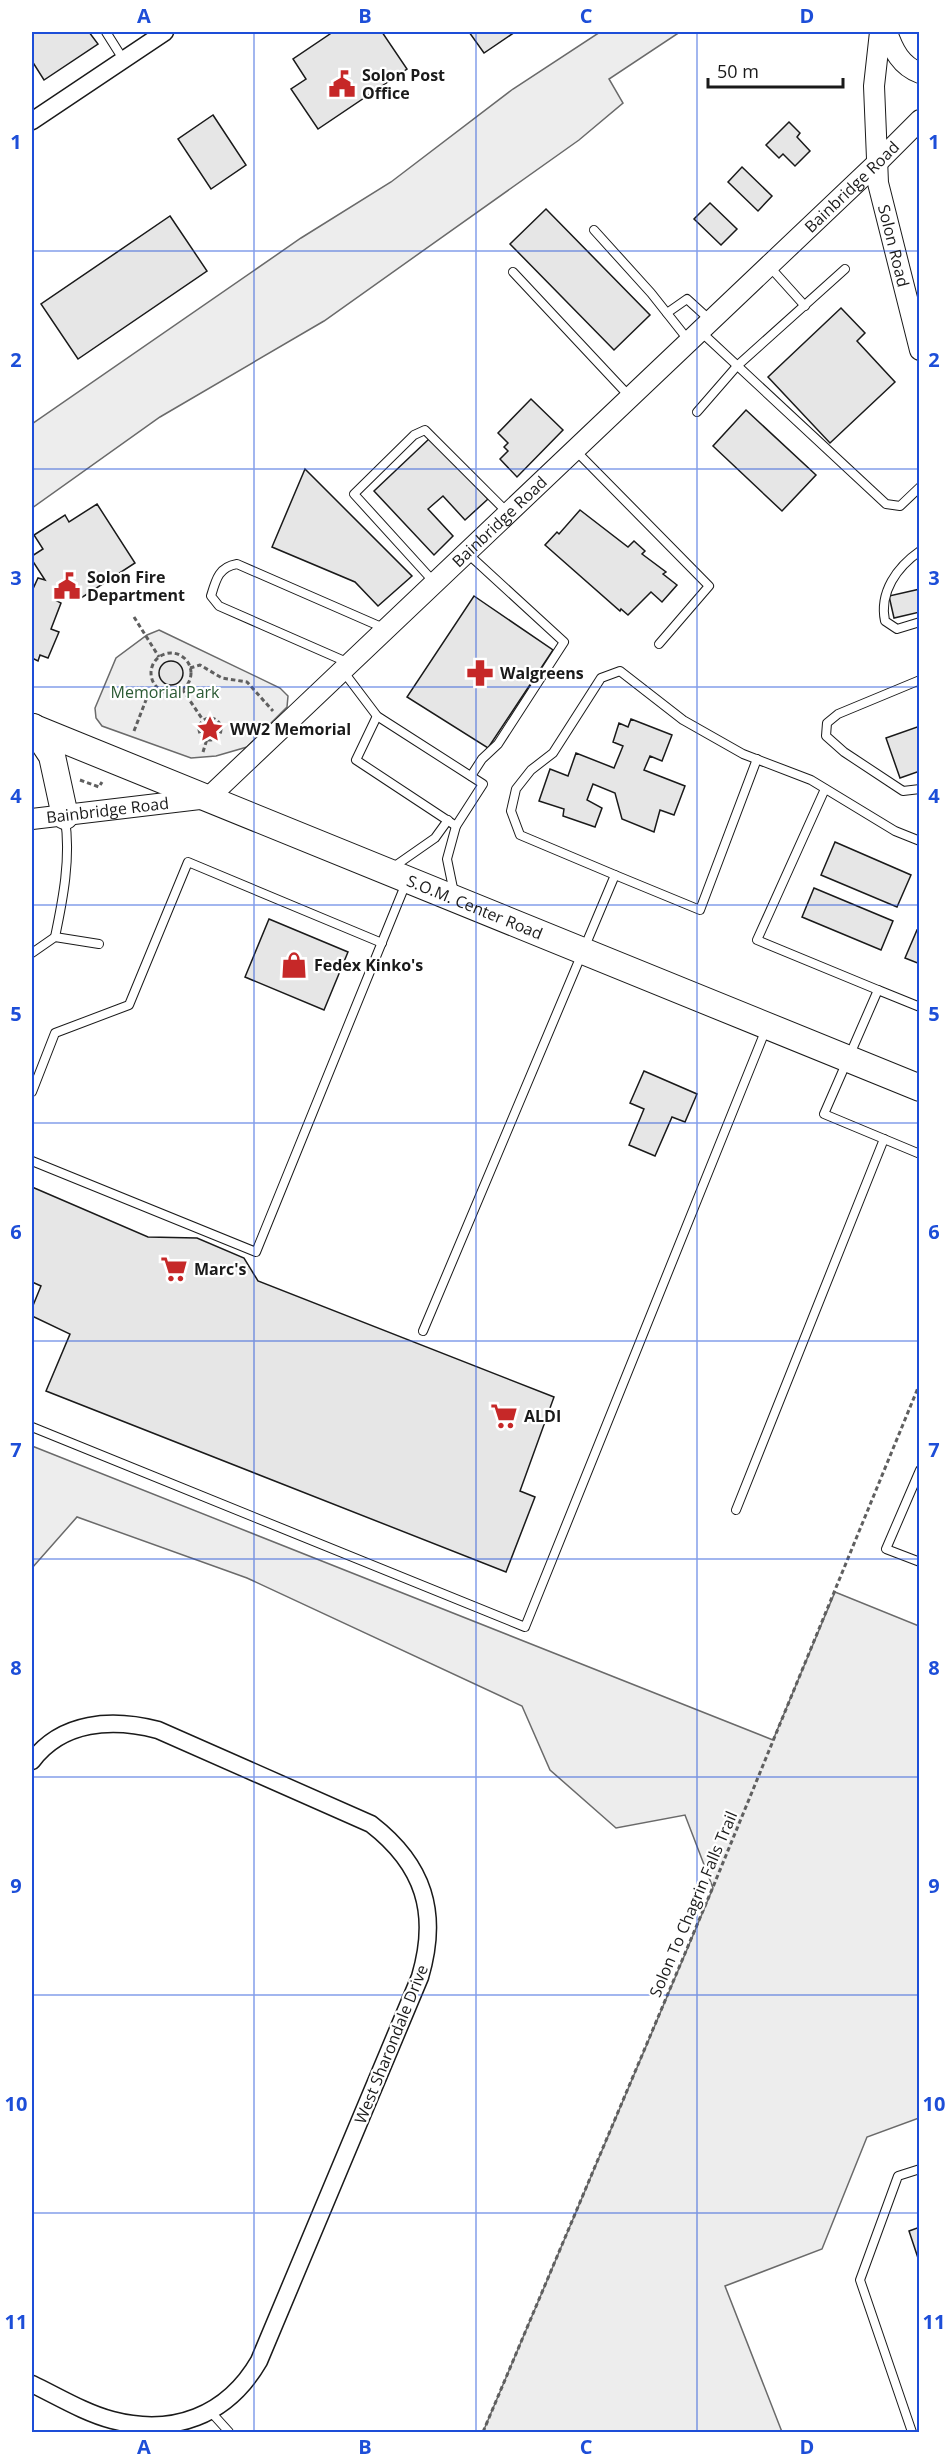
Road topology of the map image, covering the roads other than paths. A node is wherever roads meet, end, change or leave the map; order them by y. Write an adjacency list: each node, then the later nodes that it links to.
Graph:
1 (106, 32): 5 (lane)
2 (165, 32): 5 (street)
3 (880, 32): 9 (street, Solon Road)
4 (886, 32): 6 (street)
5 (123, 59): 8 (street)
6 (920, 73)
7 (920, 120): 9 (street, Bainbridge Road)
8 (32, 121)
9 (877, 163): 11 (street, Bainbridge Road); 17 (street, Solon Road)
10 (594, 230): 15 (lane)
11 (769, 266): 14 (lane); 16 (street, Bainbridge Road)
12 (845, 269): 14 (lane)
13 (513, 272): 19 (lane)
14 (805, 306): 18 (lane)
15 (667, 314): 16 (lane); 16 (lane)
16 (700, 331): 18 (lane); 19 (street, Bainbridge Road)
17 (920, 350)
18 (737, 366): 20 (lane); 22 (lane)
19 (631, 397): 21 (street, Bainbridge Road)
20 (697, 412)
21 (575, 450): 23 (street, Bainbridge Road); 29 (lane)
22 (920, 487)
23 (508, 514): 25 (street, Bainbridge Road); 26 (lane)
24 (920, 551): 27 (lane)
25 (467, 553): 26 (street, Bainbridge Road); 35 (lane)
26 (435, 583): 28 (street, Bainbridge Road)
27 (920, 622)
28 (386, 629): 30 (street, Bainbridge Road); 30 (lane)
29 (658, 644)
30 (346, 667): 32 (lane); 38 (street, Bainbridge Road)
31 (920, 680): 37 (lane)
32 (377, 716): 35 (lane); 41 (lane)
33 (32, 727): 38 (main road, S.O.M. Center Road); 39 (main road)
34 (757, 759): 36 (lane); 45 (lane); 45 (lane)
35 (471, 776): 42 (lane)
36 (825, 789): 43 (lane); 52 (lane)
37 (920, 789)
38 (208, 798): 39 (street, Bainbridge Road); 44 (main road, S.O.M. Center Road)
39 (65, 816): 40 (street, Bainbridge Road); 47 (lane)
40 (32, 819)
41 (448, 820): 42 (lane); 44 (lane)
42 (456, 826): 46 (lane)
43 (920, 841)
44 (397, 875): 46 (main road, S.O.M. Center Road); 48 (lane)
45 (615, 875): 50 (lane)
46 (456, 899): 50 (main road, S.O.M. Center Road)
47 (55, 937): 49 (lane); 51 (lane)
48 (381, 943): 57 (lane); 60 (lane)
49 (99, 944)
50 (582, 951): 54 (main road, S.O.M. Center Road); 61 (lane)
51 (32, 953)
52 (878, 990): 53 (lane); 55 (lane)
53 (920, 1007)
54 (768, 1026): 55 (main road, S.O.M. Center Road); 62 (lane)
55 (849, 1060): 56 (main road, S.O.M. Center Road); 58 (lane)
56 (920, 1088)
57 (32, 1092)
58 (884, 1139): 59 (lane); 64 (lane)
59 (920, 1154)
60 (32, 1161)
61 (423, 1331)
62 (32, 1427)
63 (920, 1470): 65 (lane)
64 (736, 1510)
65 (920, 1562)
66 (32, 1761): 69 (street, West Sharondale Drive)
67 (920, 2169): 71 (lane)
68 (32, 2384): 69 (street, West Sharondale Drive)
69 (213, 2409): 70 (lane)
70 (229, 2433)
71 (912, 2433)

